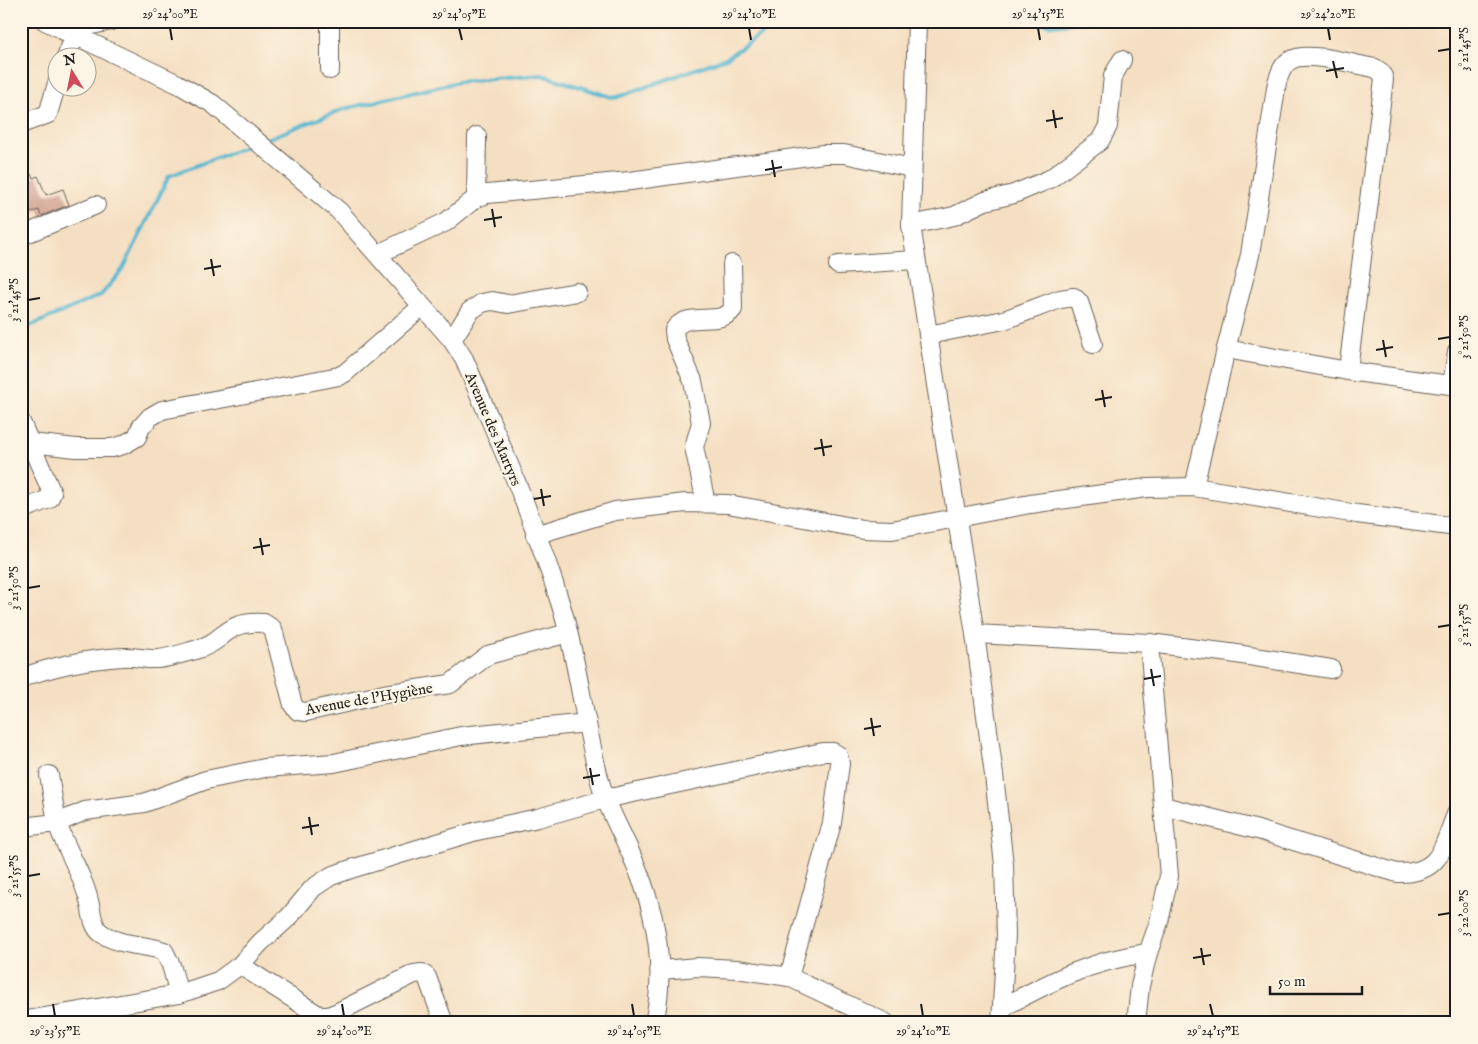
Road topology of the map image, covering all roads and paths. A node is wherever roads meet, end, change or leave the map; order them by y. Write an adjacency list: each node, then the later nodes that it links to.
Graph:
1 (45, 21): 5 (street, Avenue des Martyrs)
2 (111, 21): 5 (street)
3 (330, 21): 8 (street)
4 (917, 21): 12 (street)
5 (75, 29): 6 (street); 17 (street, Avenue des Martyrs)
6 (69, 48)
7 (1122, 60): 15 (street)
8 (330, 70)
9 (54, 98): 10 (street)
10 (21, 124)
11 (477, 136): 13 (street)
12 (912, 168): 13 (street); 15 (street)
13 (476, 198): 17 (street)
14 (96, 205): 16 (street)
15 (911, 225): 18 (street)
16 (21, 236)
17 (378, 254): 22 (street, Avenue des Martyrs)
18 (915, 260): 20 (street); 23 (street)
19 (732, 264): 33 (street)
20 (838, 265)
21 (577, 292): 24 (street)
22 (421, 307): 24 (street, Avenue des Martyrs); 31 (street)
23 (928, 335): 25 (street); 35 (street)
24 (452, 340): 37 (street, Avenue des Martyrs)
25 (1093, 344)
26 (1226, 349): 28 (street); 28 (street); 32 (street)
27 (1457, 352): 29 (street)
28 (1348, 371): 29 (street)
29 (1454, 386)
30 (21, 422): 31 (street)
31 (31, 443): 34 (street)
32 (1194, 487): 35 (street); 36 (street)
33 (706, 502): 35 (street); 37 (street)
34 (21, 510)
35 (955, 517): 39 (street)
36 (1457, 527)
37 (535, 535): 38 (street, Avenue des Martyrs)
38 (568, 633): 42 (street, Avenue de l'Hygiène); 43 (street, Avenue des Martyrs)
39 (975, 634): 40 (street); 55 (street)
40 (1149, 644): 41 (street); 46 (street)
41 (1331, 668)
42 (21, 678)
43 (587, 723): 45 (street, Avenue des Martyrs); 48 (street)
44 (49, 775): 48 (street)
45 (605, 799): 51 (street); 52 (street, Avenue des Martyrs); 53 (street)
46 (1164, 806): 47 (street); 50 (street)
47 (1457, 812)
48 (57, 823): 49 (street); 54 (street)
49 (21, 827)
50 (1148, 953): 55 (street); 60 (street)
51 (240, 966): 54 (street); 57 (street)
52 (660, 970): 53 (street); 58 (street, Avenue des Martyrs)
53 (789, 977): 59 (street)
54 (179, 994): 56 (street)
55 (1002, 1015)
56 (21, 1021)
57 (444, 1023)
58 (654, 1023)
59 (886, 1023)
60 (1136, 1023)

